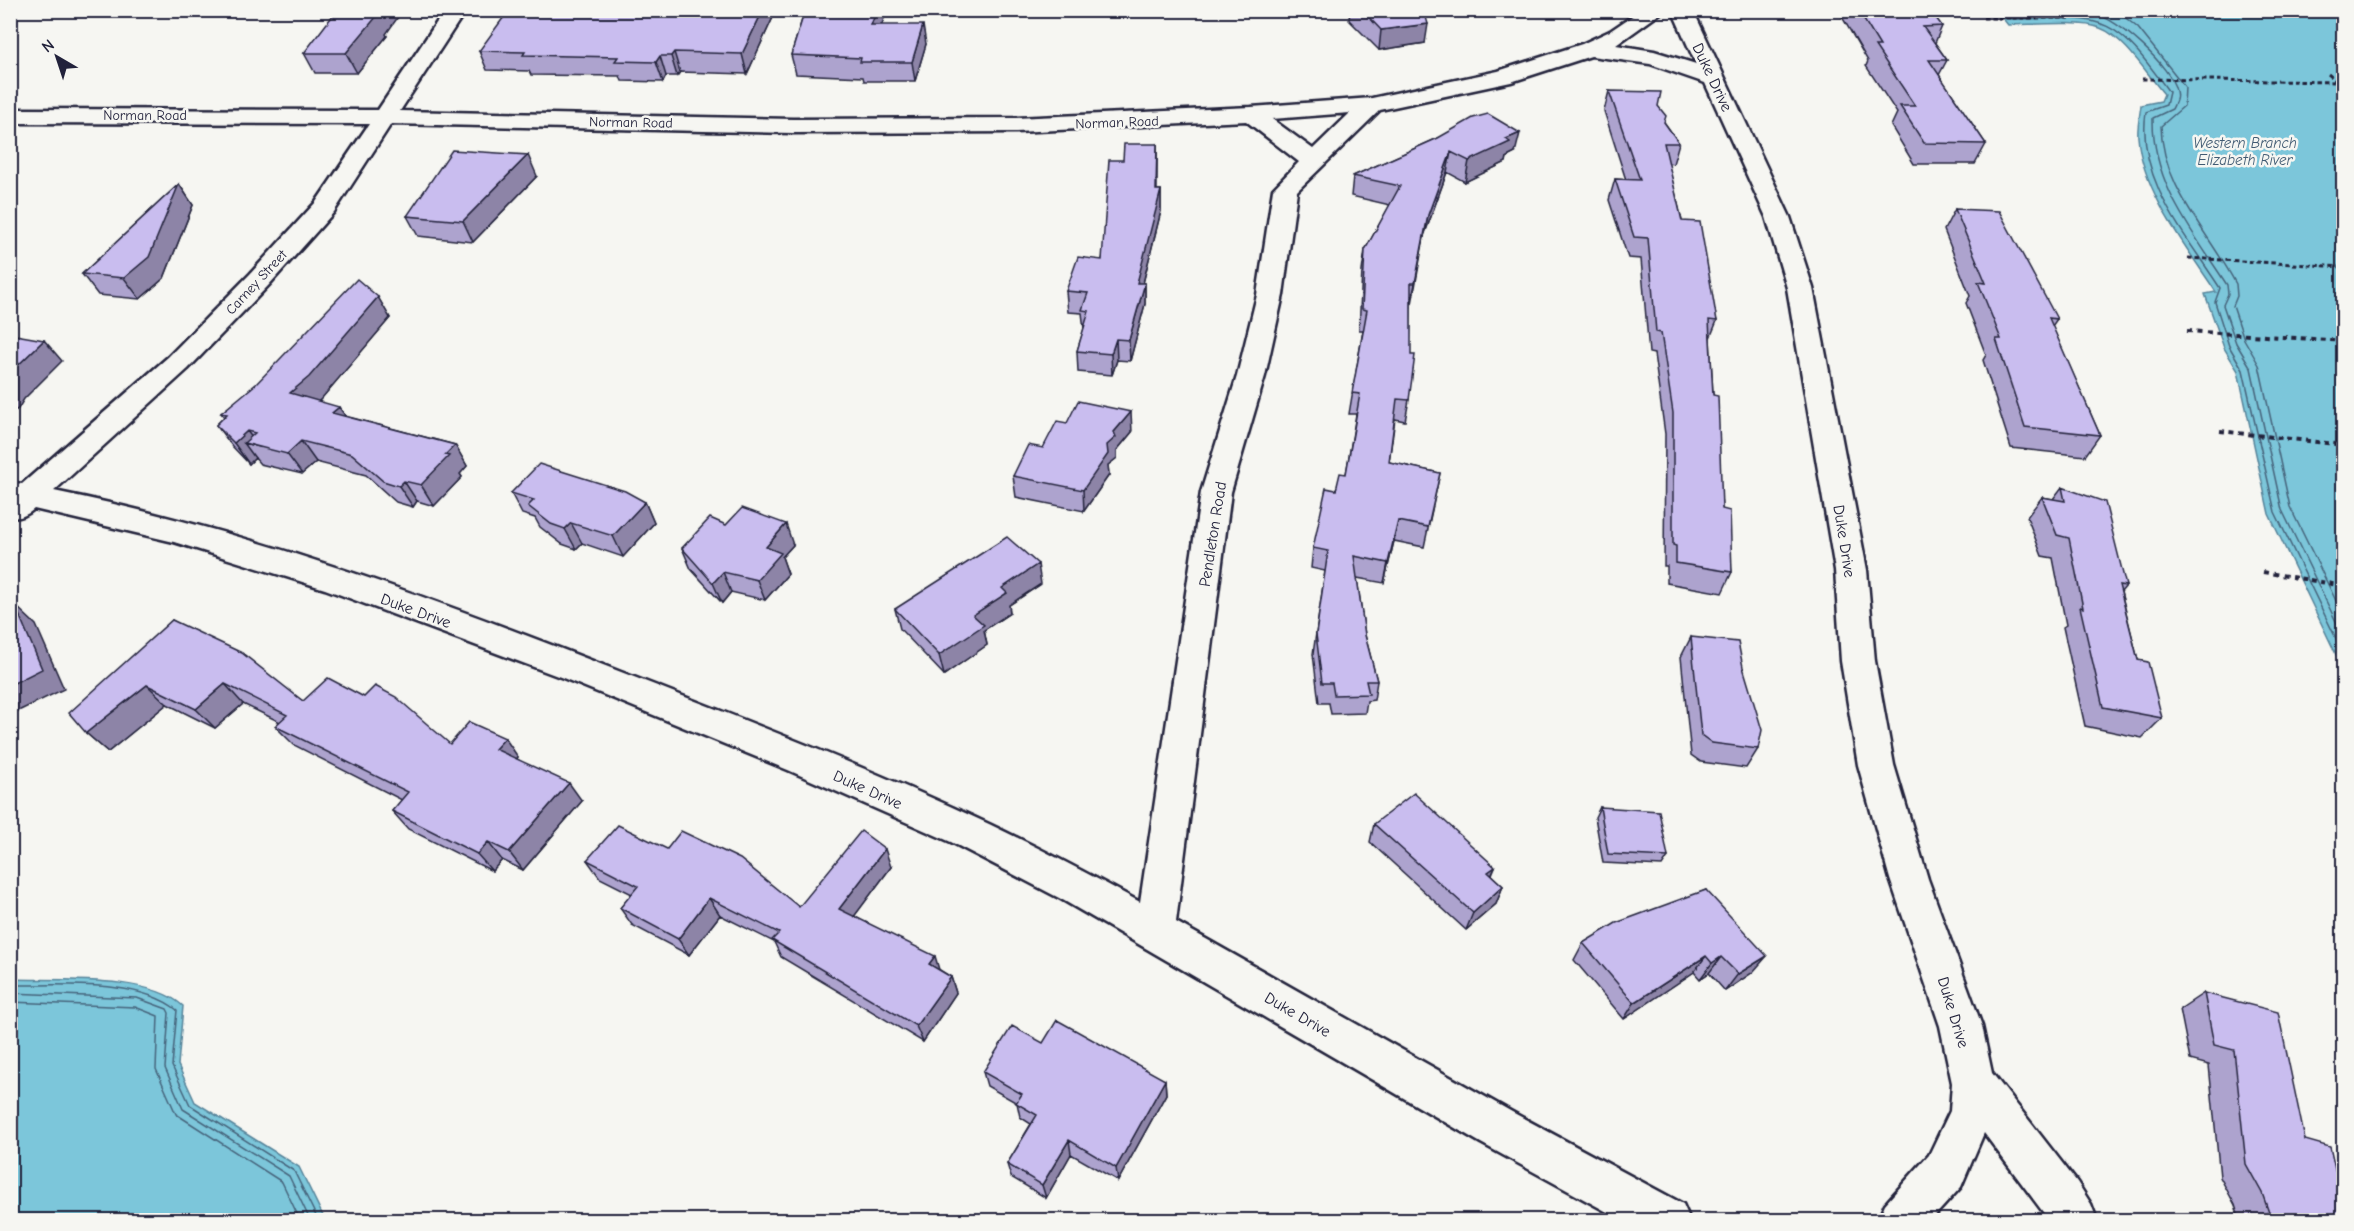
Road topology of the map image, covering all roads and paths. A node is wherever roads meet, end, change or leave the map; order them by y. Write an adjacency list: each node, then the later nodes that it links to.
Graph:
1 (456, 10): 17 (street, Carney Street)
2 (1654, 10): 8 (street, Norman Road)
3 (1682, 10): 10 (street, Duke Drive)
4 (2002, 10): 6 (path)
5 (1983, 18): 6 (path)
6 (2008, 18): 7 (path)
7 (2071, 18)
8 (1590, 49): 10 (street, Norman Road); 14 (street, Norman Road)
9 (2328, 74): 12 (path)
10 (1714, 79): 29 (street, Duke Drive)
11 (2142, 79): 12 (path)
12 (2338, 82): 13 (path)
13 (2343, 87)
14 (1372, 105): 15 (street, Norman Road); 18 (street, Pendleton Road)
15 (1251, 114): 17 (street, Norman Road); 18 (street)
16 (10, 116): 17 (street, Norman Road)
17 (386, 118): 25 (street, Carney Street)
18 (1313, 161): 28 (street, Pendleton Road)
19 (2188, 258): 20 (path)
20 (2343, 267)
21 (2187, 331): 22 (path)
22 (2343, 341)
23 (2220, 431): 24 (path)
24 (2343, 445)
25 (17, 500): 28 (street, Duke Drive)
26 (2263, 572): 27 (path)
27 (2343, 586)
28 (1155, 932): 30 (street, Duke Drive)
29 (1974, 1083): 31 (street, Duke Drive); 32 (street, Duke Drive)
30 (1666, 1221)
31 (1901, 1221)
32 (2075, 1221)

